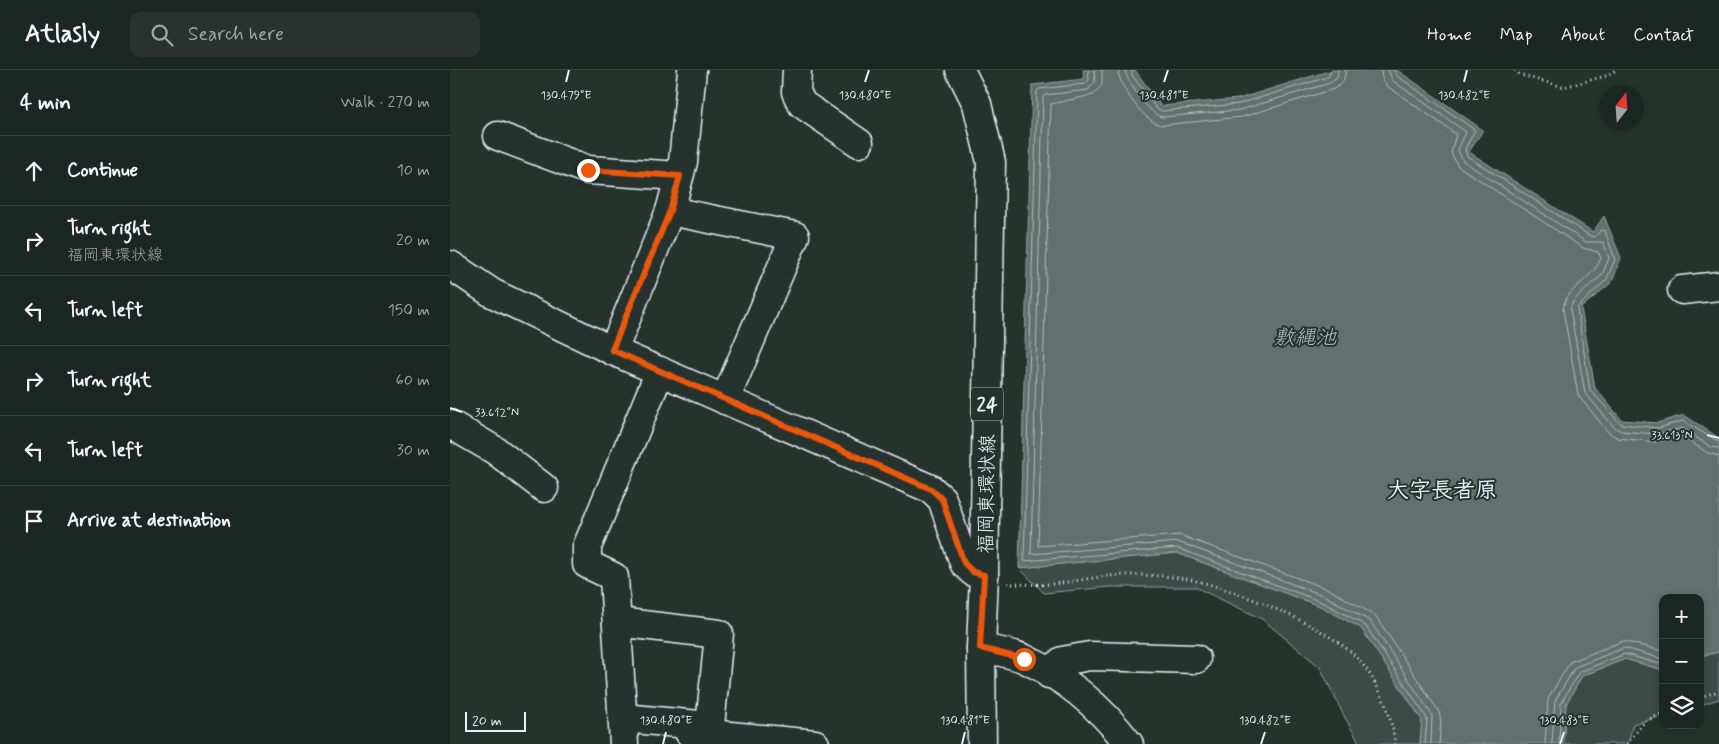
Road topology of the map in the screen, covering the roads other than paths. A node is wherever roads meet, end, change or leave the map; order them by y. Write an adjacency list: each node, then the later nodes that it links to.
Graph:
1 (692, 70): 6 (street)
2 (797, 70): 5 (street)
3 (960, 70): 16 (street, 福岡東環状線 / 24)
4 (498, 136): 6 (street)
5 (859, 143)
6 (680, 176): 7 (street)
7 (670, 211): 11 (street); 13 (street)
8 (450, 265): 11 (street)
9 (1719, 286): 10 (street)
10 (1682, 290)
11 (612, 350): 12 (street)
12 (660, 371): 13 (street); 17 (street)
13 (725, 400): 16 (street)
14 (450, 424): 15 (street)
15 (544, 488)
16 (984, 579): 18 (street, 福岡東環状線 / 24)
17 (617, 622): 21 (street); 21 (street)
18 (980, 648): 20 (street); 23 (street, 福岡東環状線 / 24)
19 (1196, 659): 20 (street)
20 (1049, 674): 24 (street)
21 (623, 729): 22 (street)
22 (815, 744)
23 (982, 744)
24 (1129, 744)

